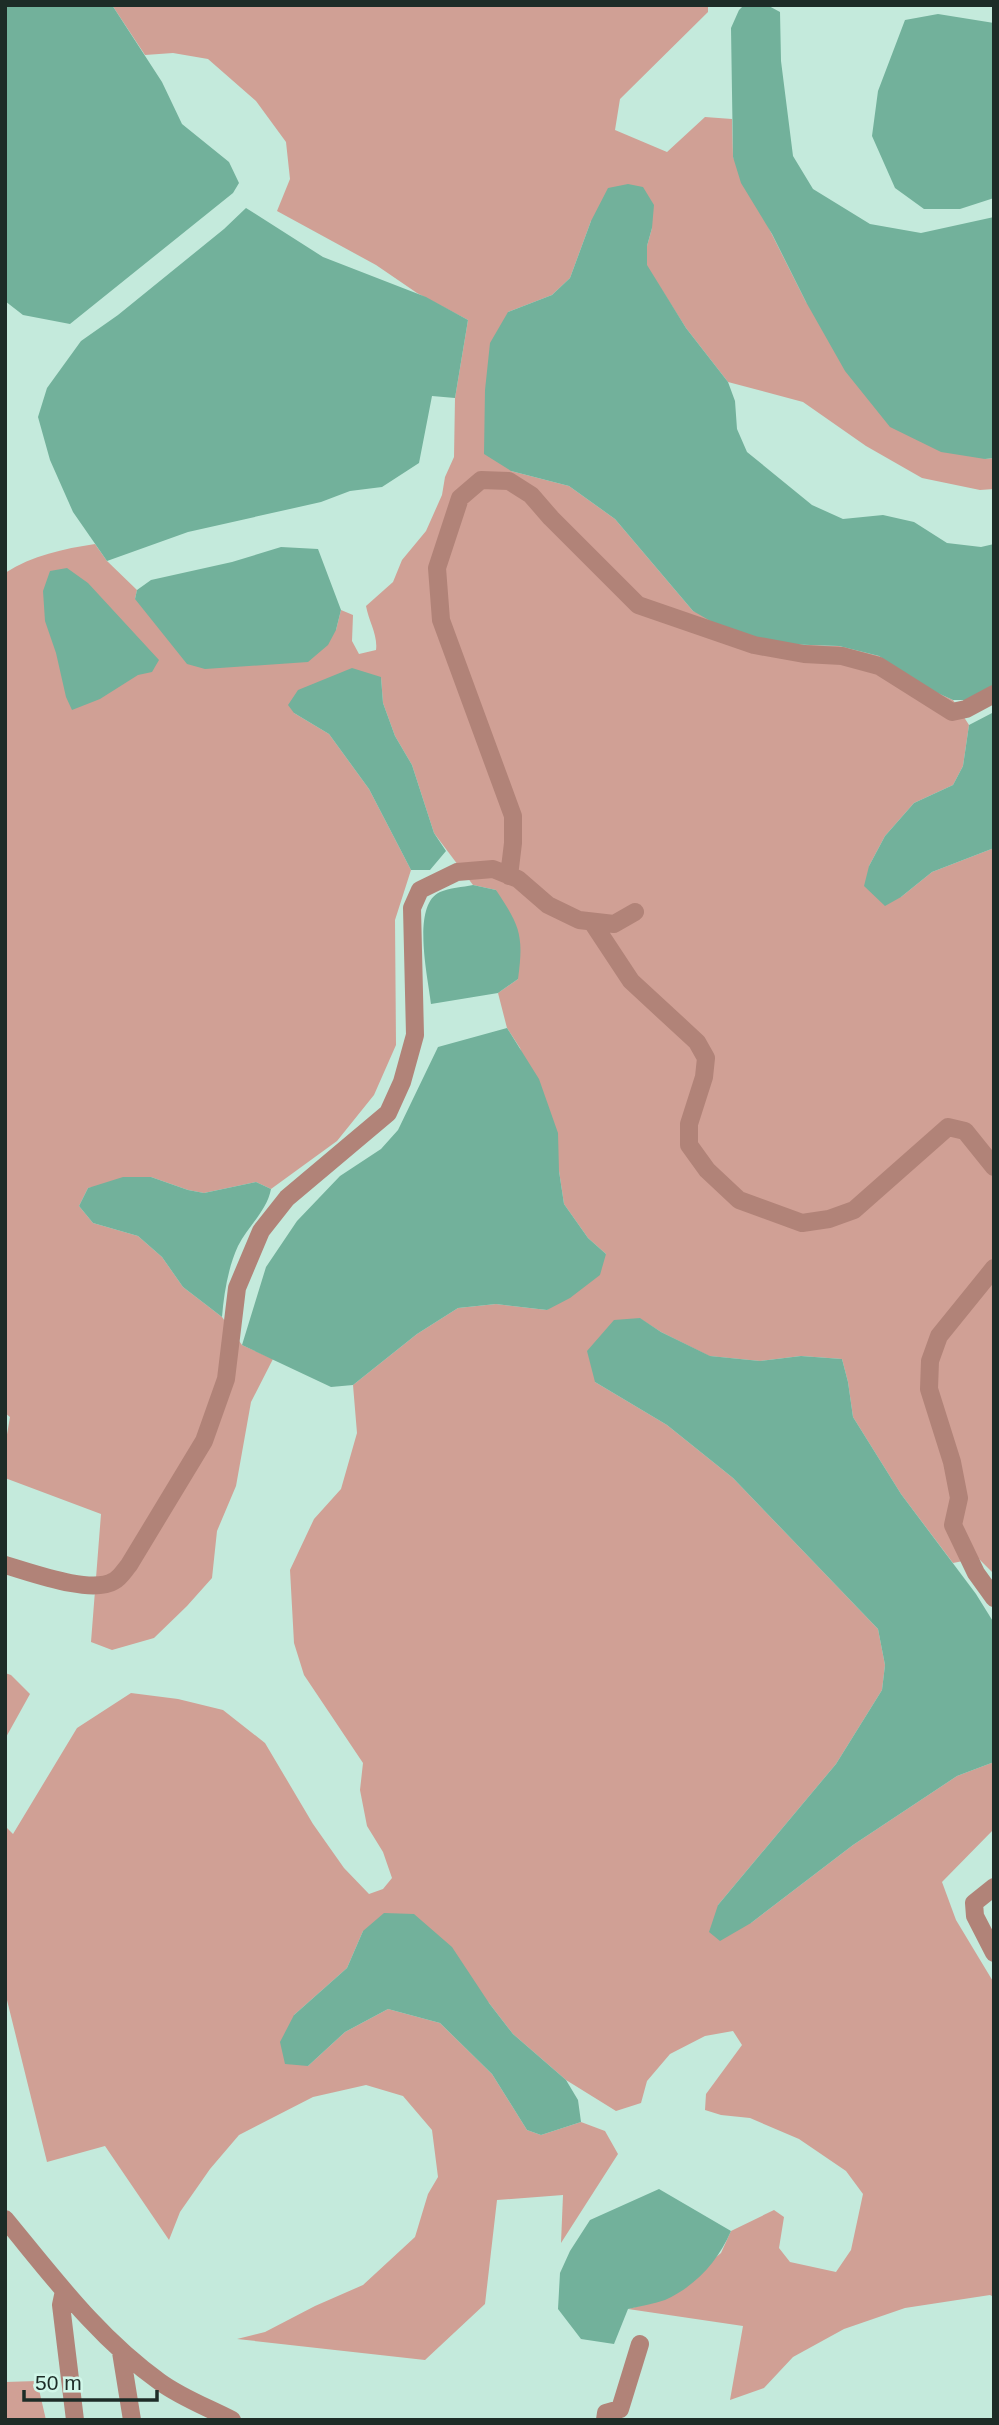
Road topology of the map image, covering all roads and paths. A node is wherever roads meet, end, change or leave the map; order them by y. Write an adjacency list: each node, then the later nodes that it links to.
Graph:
1 (994, 694): 2 (street)
2 (509, 876): 4 (street); 7 (street)
3 (635, 912): 4 (street)
4 (592, 922): 5 (street)
5 (994, 1167)
6 (994, 1268): 8 (street)
7 (5, 1565)
8 (994, 1598)
9 (994, 1887): 10 (street)
10 (994, 1953)
11 (5, 2219): 12 (street)
12 (64, 2291): 14 (street); 15 (street)
13 (640, 2344): 18 (street)
14 (121, 2352): 16 (street); 17 (street)
15 (75, 2420)
16 (132, 2420)
17 (232, 2420)
18 (605, 2420)

